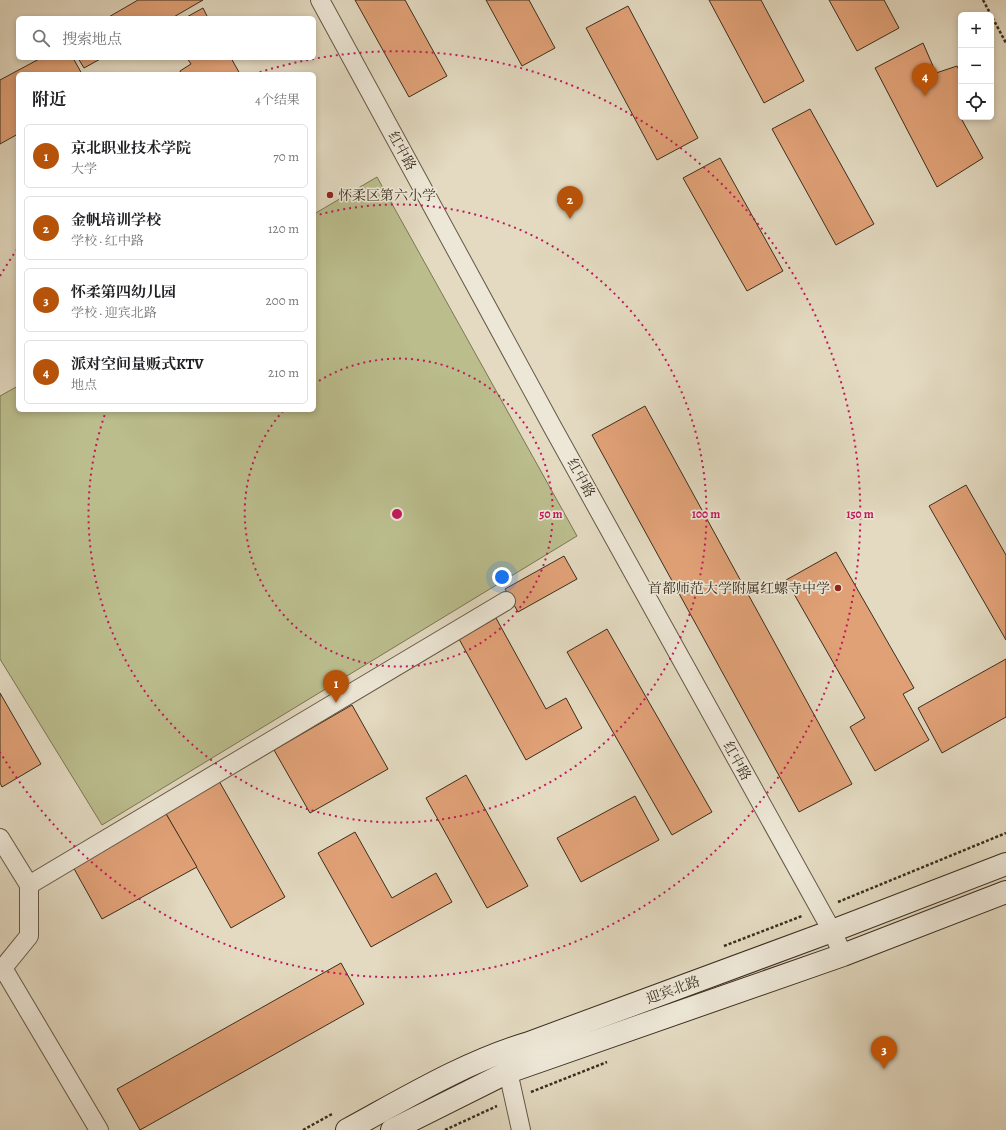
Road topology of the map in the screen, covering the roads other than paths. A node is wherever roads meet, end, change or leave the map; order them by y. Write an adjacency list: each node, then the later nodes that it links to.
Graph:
1 (320, 0): 7 (street, 红中路)
2 (506, 601): 5 (street)
3 (0, 838): 5 (street)
4 (1006, 864): 7 (main road, 迎宾北路)
5 (29, 885): 9 (street)
6 (1006, 892): 8 (main road, 迎宾北路)
7 (832, 931): 8 (street, 红中路); 10 (main road, 迎宾北路)
8 (843, 955): 11 (main road, 迎宾北路)
9 (1, 968): 12 (street)
10 (504, 1051): 11 (street); 13 (main road, 迎宾北路)
11 (508, 1072): 14 (main road, 迎宾北路); 15 (street)
12 (99, 1130)
13 (347, 1130)
14 (392, 1130)
15 (521, 1130)

